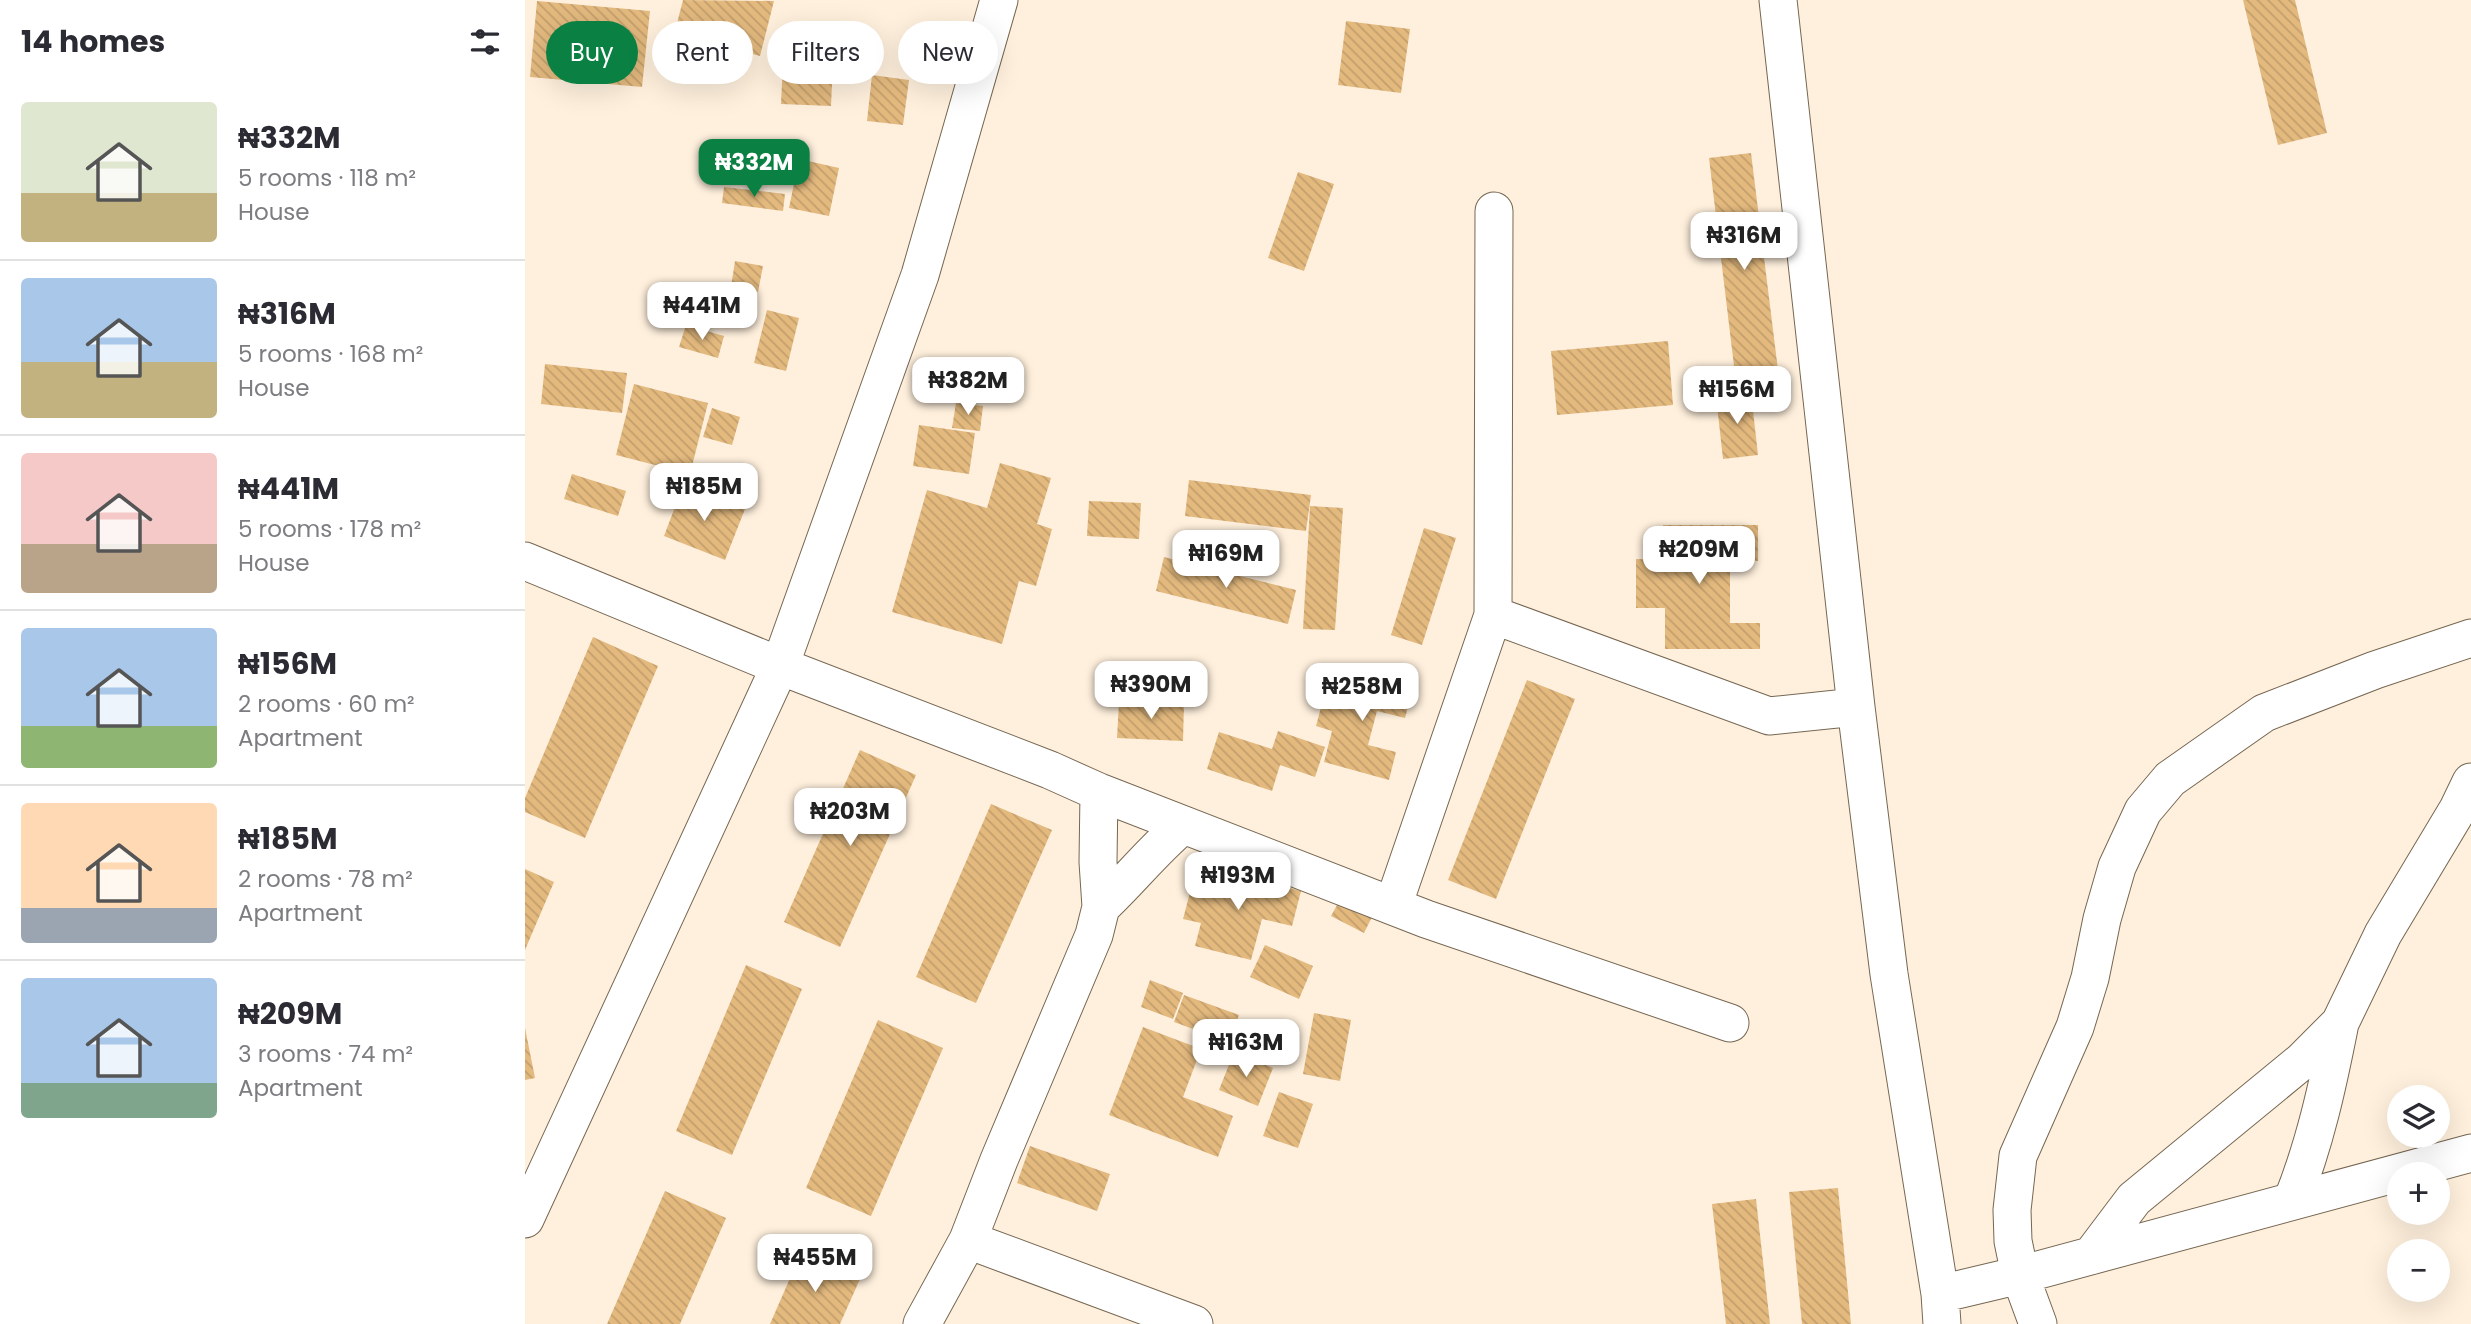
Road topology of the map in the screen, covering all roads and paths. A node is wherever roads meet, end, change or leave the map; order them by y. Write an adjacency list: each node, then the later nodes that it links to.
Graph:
1 (999, 0): 7 (street)
2 (1778, 0): 8 (street)
3 (1494, 211): 5 (street)
4 (525, 561): 7 (street)
5 (1493, 615): 8 (street); 12 (street)
6 (2471, 638): 21 (street)
7 (780, 666): 10 (street); 18 (street)
8 (1856, 706): 22 (street)
9 (2471, 782): 15 (street)
10 (1099, 792): 11 (street); 13 (street)
11 (1183, 825): 12 (street); 13 (street)
12 (1393, 906): 14 (street)
13 (1101, 907): 19 (street)
14 (1730, 1023)
15 (2340, 1023): 17 (street); 20 (street)
16 (2471, 1153): 17 (street)
17 (2292, 1201): 20 (street)
18 (525, 1219)
19 (968, 1240): 23 (street); 24 (street)
20 (2091, 1256): 21 (street)
21 (2020, 1275): 22 (street); 25 (street)
22 (1941, 1309)
23 (922, 1324)
24 (1194, 1324)
25 (2038, 1324)

